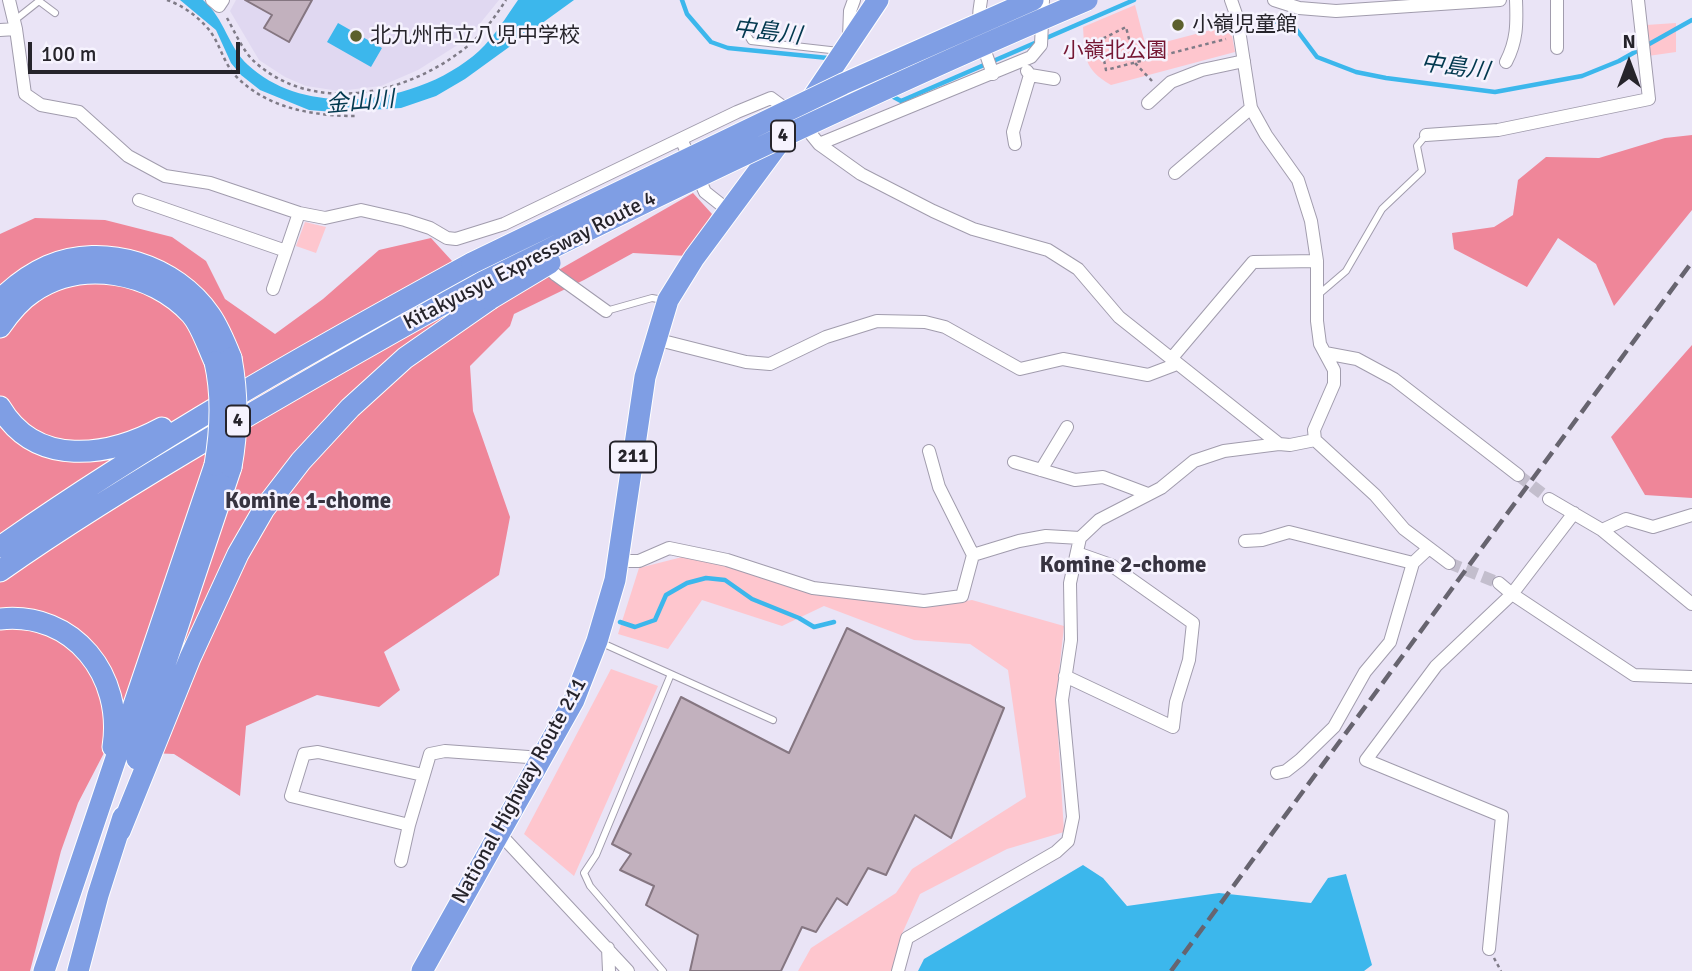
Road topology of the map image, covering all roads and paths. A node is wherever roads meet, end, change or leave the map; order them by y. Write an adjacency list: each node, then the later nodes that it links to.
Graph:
1 (9, 0): 20 (street)
2 (167, 0): 36 (path)
3 (506, 0): 16 (path)
4 (854, 0): 24 (street)
5 (878, 0): 24 (highway, National Highway Route 211 / 211)
6 (981, 0): 30 (street)
7 (1033, 0): 49 (highway, Kitakyusyu Expressway Route 4 / 4, bridge)
8 (1043, 0): 27 (street)
9 (1087, 0): 51 (highway, Kitakyusyu Expressway Route 4 / 4, bridge)
10 (1231, 0): 23 (street)
11 (1274, 0): 18 (street)
12 (1498, 0): 17 (street)
13 (1516, 0): 28 (street)
14 (1557, 0): 25 (street)
15 (1639, 0): 38 (street)
16 (218, 2)
17 (1420, 3): 18 (street)
18 (1335, 6)
19 (55, 13): 20 (lane)
20 (15, 25): 22 (street); 45 (street)
21 (742, 26): 24 (lane)
22 (0, 30)
23 (1240, 35): 26 (street); 29 (path)
24 (847, 48): 37 (highway, National Highway Route 211 / 211)
25 (1558, 48)
26 (1244, 61): 33 (street); 35 (street)
27 (1021, 62): 30 (street); 31 (street)
28 (1506, 62)
29 (1135, 63): 29 (path); 33 (path)
30 (993, 72): 40 (street)
31 (1030, 75): 32 (street); 41 (street)
32 (1054, 79)
33 (1161, 91): 34 (street)
34 (1148, 103)
35 (1251, 108): 42 (street); 48 (street)
36 (356, 116)
37 (798, 118): 39 (street); 40 (street); 44 (highway, National Highway Route 211 / 211)
38 (1426, 135): 52 (lane)
39 (681, 139): 44 (street); 46 (street)
40 (819, 144): 60 (street)
41 (1015, 144)
42 (1175, 173)
43 (139, 200): 47 (street)
44 (729, 211): 54 (highway, National Highway Route 211 / 211)
45 (299, 213): 46 (street); 47 (street)
46 (504, 223): 55 (street)
47 (286, 251): 50 (street)
48 (1317, 261): 52 (street); 60 (street)
49 (472, 263): 61 (highway); 77 (highway, Kitakyusyu Expressway Route 4 / 4)
50 (273, 289)
51 (486, 290): 84 (highway, Kitakyusyu Expressway Route 4 / 4); 99 (highway)
52 (1316, 296): 58 (street)
53 (0, 299): 59 (highway)
54 (668, 300): 55 (lane); 57 (highway, National Highway Route 211 / 211)
55 (606, 311)
56 (0, 327): 59 (highway)
57 (655, 339): 60 (street); 81 (highway, National Highway Route 211 / 211)
58 (1325, 354): 63 (street); 69 (street)
59 (223, 360): 67 (highway, bridge)
60 (1174, 361): 64 (street)
61 (0, 407)
62 (1067, 427): 68 (street)
63 (1314, 440): 64 (street); 78 (street)
64 (1279, 443): 70 (street)
65 (929, 451): 80 (street)
66 (1014, 462): 68 (street)
67 (223, 466): 97 (highway); 99 (highway)
68 (1041, 470): 70 (street)
69 (1518, 475)
70 (1148, 494): 75 (street)
71 (1549, 499): 72 (street)
72 (1574, 513): 74 (street); 86 (street)
73 (1692, 515): 74 (street)
74 (1602, 530): 87 (street)
75 (1080, 538): 79 (street); 80 (street)
76 (1245, 541): 82 (street)
77 (0, 547)
78 (1428, 549): 82 (street); 83 (street)
79 (1077, 553): 91 (street); 91 (street)
80 (974, 555): 81 (street)
81 (618, 561): 89 (highway, National Highway Route 211 / 211)
82 (1413, 563): 95 (street)
83 (1449, 563)
84 (0, 571)
85 (1499, 583): 86 (street)
86 (1512, 594): 92 (street); 105 (street)
87 (1692, 604)
88 (0, 618): 97 (highway)
89 (597, 640): 90 (lane); 94 (highway, National Highway Route 211 / 211)
90 (671, 674): 93 (lane); 113 (lane)
91 (1066, 676): 114 (street)
92 (1692, 677)
93 (773, 720)
94 (542, 758): 96 (street); 100 (highway, National Highway Route 211 / 211)
95 (1277, 773)
96 (423, 775): 98 (street); 98 (street)
97 (99, 807): 106 (highway)
98 (409, 825): 101 (street)
99 (120, 831): 102 (highway)
100 (500, 834): 103 (highway, National Highway Route 211 / 211); 104 (street)
101 (401, 861)
102 (98, 895): 107 (highway); 108 (highway)
103 (438, 940): 109 (highway, National Highway Route 211 / 211); 110 (highway, National Highway Route 211 / 211)
104 (608, 948): 111 (street); 112 (street)
105 (1489, 949)
106 (44, 971)
107 (67, 971)
108 (78, 971)
109 (422, 971)
110 (427, 971)
111 (609, 971)
112 (628, 971)
113 (663, 971)
114 (898, 971)

